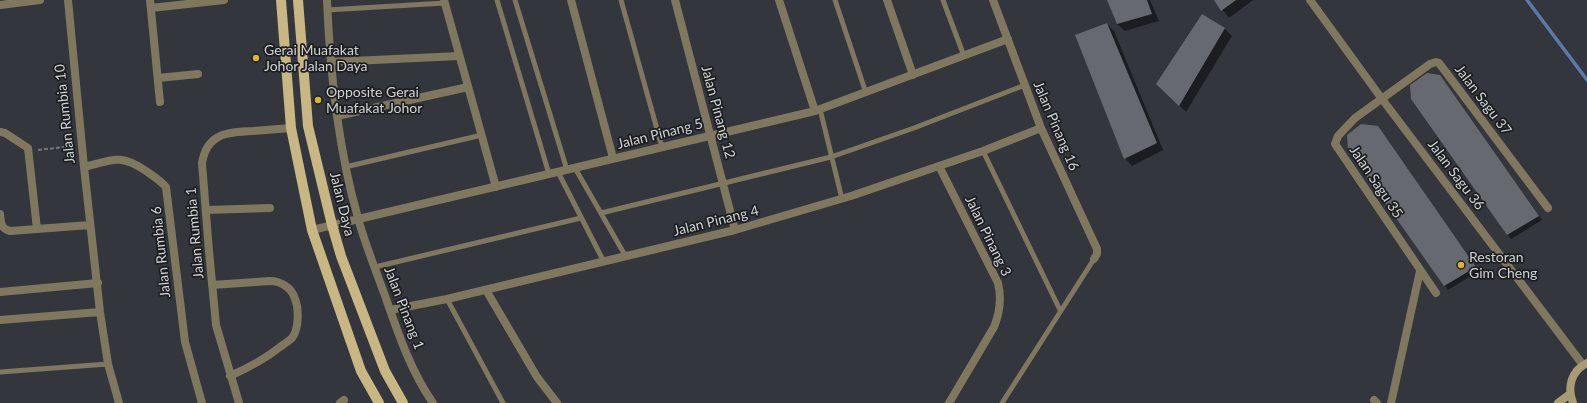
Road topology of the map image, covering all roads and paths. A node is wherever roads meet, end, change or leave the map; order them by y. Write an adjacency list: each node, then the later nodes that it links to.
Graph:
1 (40, 0): 20 (street)
2 (68, 0): 41 (street, Jalan Rumbia 10)
3 (224, 0): 19 (street)
4 (281, 0): 36 (main road)
5 (298, 0): 64 (main road, Jalan Daya)
6 (327, 0): 21 (street, Jalan Pinang 1)
7 (497, 0): 52 (lane)
8 (515, 0): 50 (lane)
9 (571, 0): 46 (street)
10 (621, 0): 42 (lane)
11 (675, 0): 40 (street, Jalan Pinang 12)
12 (779, 0): 34 (street)
13 (835, 0): 31 (lane)
14 (887, 0): 27 (street)
15 (943, 0): 24 (lane)
16 (994, 0): 22 (street, Jalan Pinang 16)
17 (1310, 0): 32 (street, Jalan Sagu 36)
18 (444, 2): 21 (lane); 23 (street)
19 (150, 4): 28 (street)
20 (0, 5)
21 (327, 10): 25 (street, Jalan Pinang 1)
22 (1008, 39): 24 (street, Jalan Pinang 5); 29 (street, Jalan Pinang 16)
23 (459, 56): 25 (street); 30 (street)
24 (964, 56): 27 (street, Jalan Pinang 5)
25 (331, 62): 35 (street, Jalan Pinang 1)
26 (198, 74): 28 (street)
27 (913, 75): 31 (street, Jalan Pinang 5)
28 (158, 78): 33 (street)
29 (1025, 85): 37 (street, Jalan Pinang 16); 45 (lane)
30 (468, 86): 35 (street); 39 (street)
31 (866, 93): 34 (street, Jalan Pinang 5)
32 (1382, 99): 57 (street, Jalan Sagu 37); 72 (street, Jalan Sagu 35); 84 (street, Jalan Sagu 36)
33 (160, 102)
34 (818, 110): 40 (street, Jalan Pinang 5); 45 (lane)
35 (337, 116): 49 (street, Jalan Pinang 1)
36 (291, 128): 58 (street, Jalan Rumbia 1); 66 (main road)
37 (1041, 128): 43 (street, Jalan Pinang 4); 69 (street, Jalan Pinang 16)
38 (0, 132): 44 (street)
39 (482, 135): 49 (lane); 54 (street)
40 (710, 135): 42 (street, Jalan Pinang 5); 53 (street, Jalan Pinang 12)
41 (82, 145): 44 (path); 48 (street, Jalan Rumbia 10)
42 (662, 147): 46 (street, Jalan Pinang 5)
43 (983, 151): 47 (street, Jalan Pinang 4); 80 (lane)
44 (29, 152): 65 (street)
45 (831, 157): 53 (lane); 55 (lane)
46 (613, 158): 50 (street, Jalan Pinang 5)
47 (939, 166): 55 (street, Jalan Pinang 4); 96 (street, Jalan Pinang 3)
48 (84, 167): 63 (street, Jalan Rumbia 10); 89 (street, Jalan Rumbia 6)
49 (345, 168): 62 (street, Jalan Pinang 1)
50 (571, 169): 51 (street, Jalan Pinang 5); 59 (lane)
51 (558, 172): 52 (street, Jalan Pinang 5); 61 (lane)
52 (549, 174): 54 (street, Jalan Pinang 5)
53 (723, 184): 59 (lane); 67 (street, Jalan Pinang 12)
54 (496, 187): 62 (street, Jalan Pinang 5)
55 (842, 199): 67 (street, Jalan Pinang 4)
56 (270, 208): 58 (street)
57 (1548, 208)
58 (206, 210): 74 (street, Jalan Rumbia 1)
59 (601, 213): 68 (lane)
60 (0, 214): 65 (street)
61 (581, 218): 70 (lane); 71 (lane)
62 (358, 219): 64 (street, Jalan Pinang 5); 71 (street, Jalan Pinang 1)
63 (90, 225): 65 (street); 73 (street, Jalan Rumbia 10)
64 (332, 226): 66 (street, Jalan Pinang 5); 92 (main road, Jalan Daya)
65 (37, 229)
66 (312, 230): 91 (main road)
67 (735, 230): 68 (street, Jalan Pinang 4)
68 (626, 257): 70 (street, Jalan Pinang 4)
69 (1094, 258): 80 (lane)
70 (604, 262): 75 (street, Jalan Pinang 4)
71 (375, 267): 79 (street, Jalan Pinang 1)
72 (1420, 271): 77 (street, Jalan Sagu 35); 98 (street)
73 (98, 284): 76 (street); 81 (street, Jalan Rumbia 10)
74 (212, 285): 86 (street, Jalan Rumbia 1); 86 (street)
75 (486, 290): 78 (street, Jalan Pinang 4); 95 (street)
76 (0, 292)
77 (1436, 292)
78 (448, 299): 79 (street, Jalan Pinang 4); 94 (lane)
79 (390, 310): 93 (street, Jalan Pinang 1)
80 (1060, 310): 97 (lane)
81 (100, 312): 82 (street); 83 (street, Jalan Rumbia 10)
82 (0, 320)
83 (108, 364): 85 (lane); 88 (street, Jalan Rumbia 10)
84 (1585, 364): 87 (main road)
85 (0, 372)
86 (230, 376): 90 (street, Jalan Rumbia 1)
87 (1570, 394): 99 (main road); 100 (main road)
88 (119, 403)
89 (202, 403)
90 (239, 403)
91 (379, 403)
92 (403, 403)
93 (433, 403)
94 (504, 403)
95 (557, 403)
96 (949, 403)
97 (1002, 403)
98 (1391, 403)
99 (1558, 403)
100 (1573, 403)

